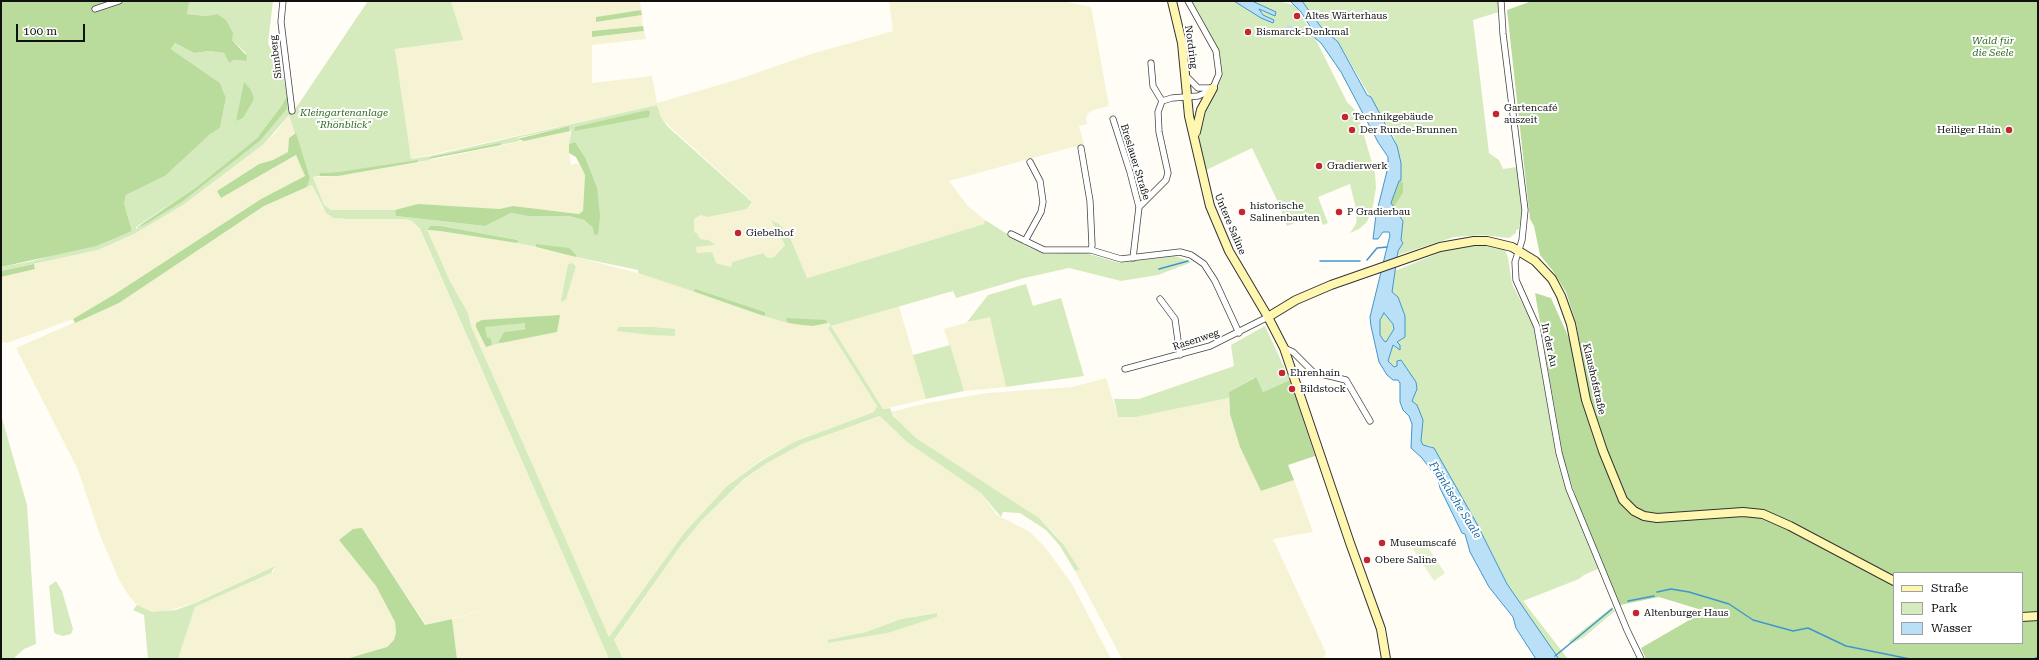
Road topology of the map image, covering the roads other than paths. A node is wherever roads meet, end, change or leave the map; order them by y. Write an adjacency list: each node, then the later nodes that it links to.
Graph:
1 (119, 1): 6 (street)
2 (283, 1): 12 (street, Sinnberg)
3 (1172, 1): 8 (main road, Nordring)
4 (1188, 1): 9 (street)
5 (1501, 1): 21 (street, In der Au)
6 (95, 9)
7 (1150, 63): 11 (street)
8 (1185, 76): 9 (street); 10 (main road, Nordring)
9 (1213, 88): 10 (street); 14 (main road)
10 (1188, 97): 11 (street); 14 (main road, Untere Saline)
11 (1162, 101): 17 (street)
12 (292, 111)
13 (1113, 119): 17 (street, Breslauer Straße)
14 (1195, 137): 24 (main road, Untere Saline)
15 (1081, 148): 20 (street)
16 (1030, 162): 19 (street)
17 (1139, 207): 22 (street, Breslauer Straße)
18 (1011, 234): 19 (street)
19 (1025, 241): 20 (street)
20 (1091, 250): 22 (street)
21 (1519, 250): 24 (main road, Klaushofstraße); 30 (main road, Klaushofstraße); 34 (street, In der Au)
22 (1133, 258): 25 (street)
23 (1160, 299): 27 (street)
24 (1268, 316): 25 (street, Rasenweg); 26 (main road, Untere Saline)
25 (1239, 333): 27 (street, Rasenweg)
26 (1284, 348): 29 (street); 33 (main road)
27 (1180, 355): 28 (street, Rasenweg)
28 (1125, 369)
29 (1370, 421)
30 (1893, 580)
31 (2038, 616): 32 (main road)
32 (2023, 617)
33 (1386, 659)
34 (1641, 659)

